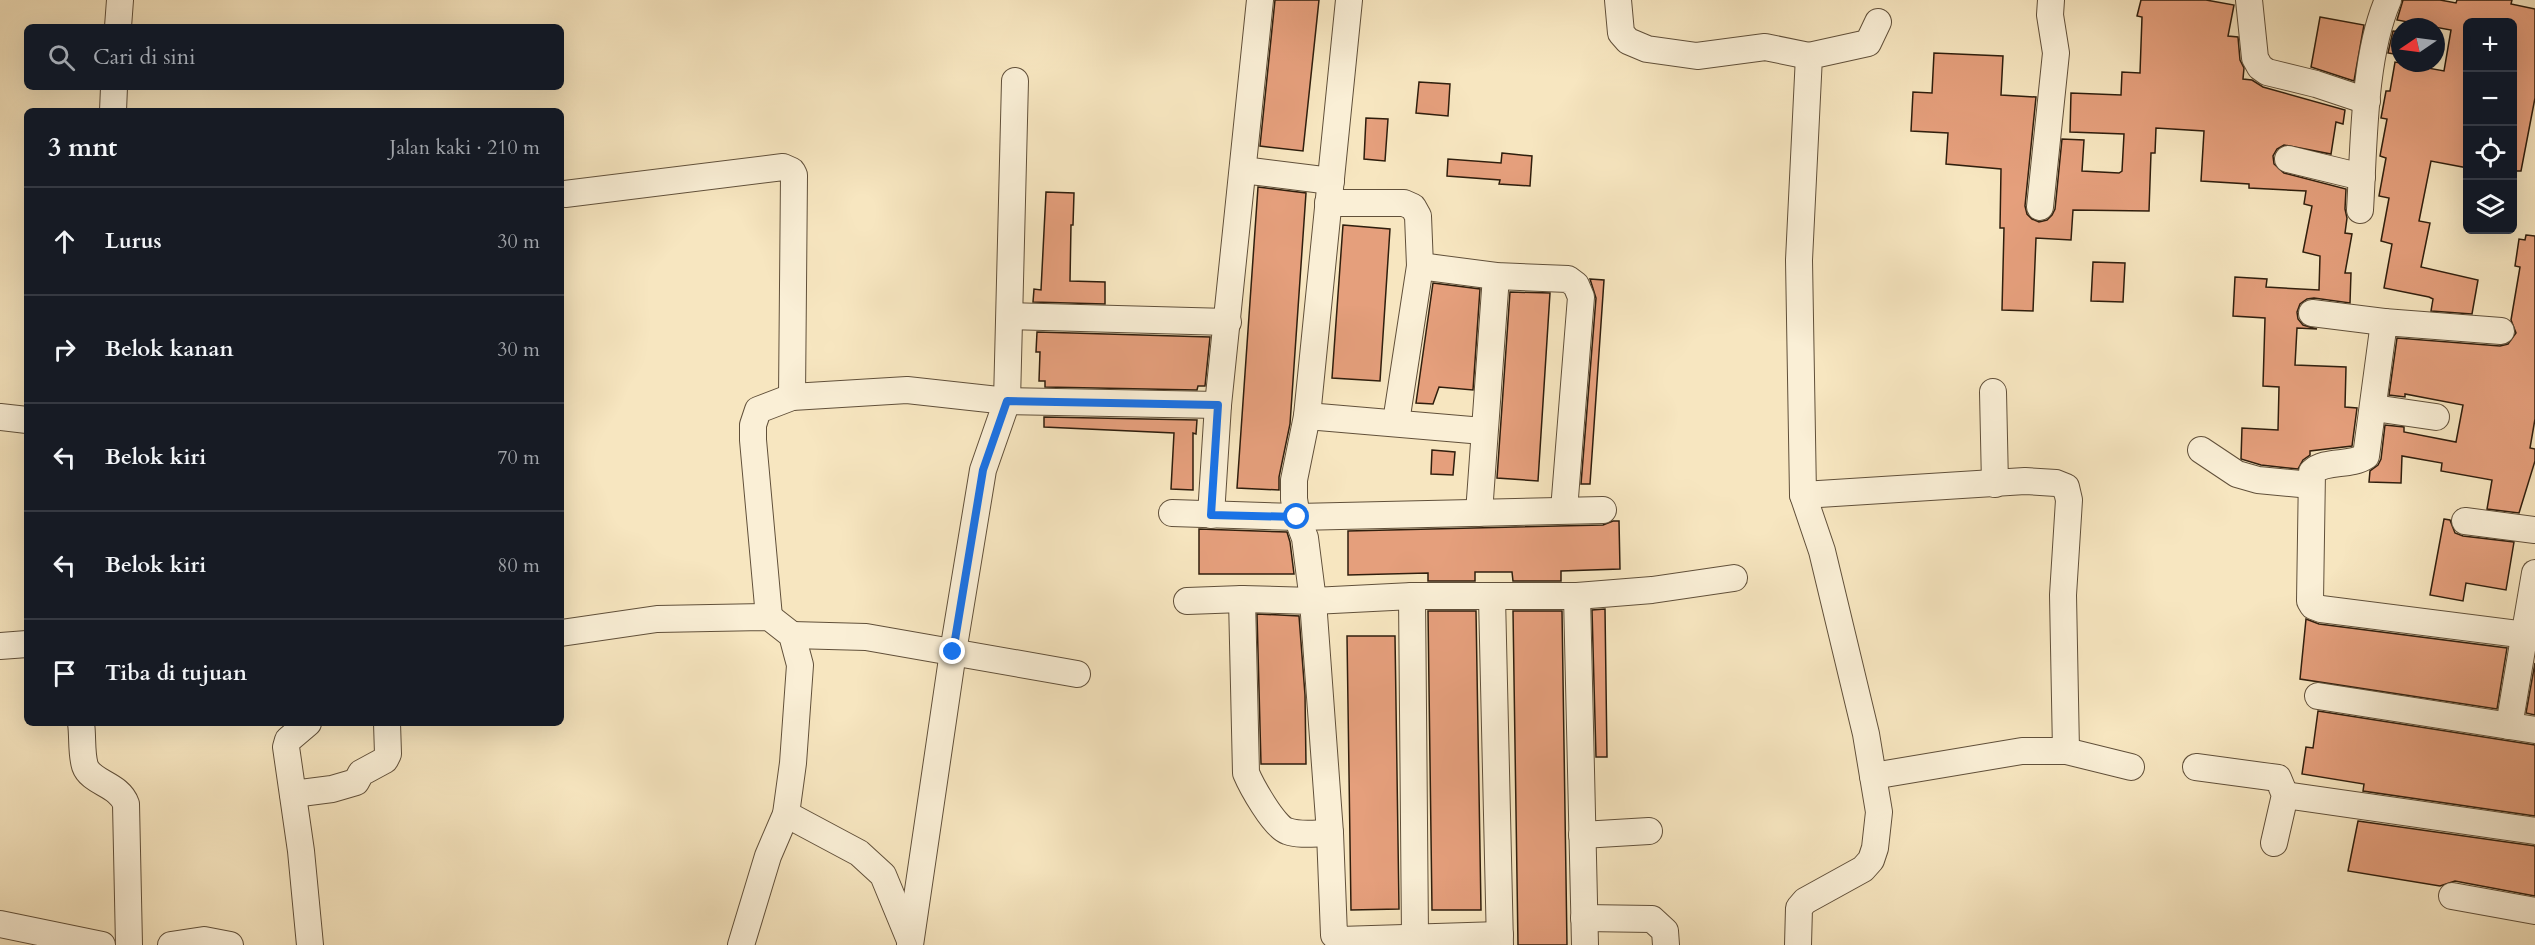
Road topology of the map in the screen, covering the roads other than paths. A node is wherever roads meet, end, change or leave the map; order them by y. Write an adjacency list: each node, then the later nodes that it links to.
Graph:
1 (120, 0): 9 (street)
2 (1260, 0): 16 (street)
3 (1349, 0): 18 (street)
4 (1618, 0): 10 (street)
5 (2051, 0): 20 (street)
6 (2249, 0): 13 (street)
7 (2388, 0): 13 (street)
8 (1878, 22): 10 (street)
9 (118, 24)
10 (1809, 56): 43 (street)
11 (1015, 81): 25 (street)
12 (114, 90): 14 (street)
13 (2367, 101): 17 (street)
14 (113, 108)
15 (2288, 159): 17 (street)
16 (1243, 170): 18 (street); 26 (street)
17 (2362, 177): 21 (street)
18 (1329, 192): 22 (street); 34 (street)
19 (565, 194): 30 (street)
20 (2040, 207)
21 (2360, 210)
22 (1420, 267): 23 (street); 38 (street)
23 (1496, 276): 39 (street); 44 (street)
24 (2312, 313): 27 (street)
25 (1010, 316): 26 (street); 31 (street)
26 (1228, 322): 32 (street)
27 (2384, 322): 28 (street); 33 (street)
28 (2501, 331)
29 (1993, 392): 41 (street)
30 (792, 397): 31 (street); 60 (street)
31 (1007, 401): 32 (street); 66 (street)
32 (1218, 405): 48 (street)
33 (2374, 408): 36 (street); 42 (street)
34 (1307, 416): 38 (street); 49 (street)
35 (0, 417): 37 (street)
36 (2436, 417)
37 (24, 420)
38 (1396, 422): 39 (street)
39 (1483, 432): 47 (street)
40 (2201, 450): 42 (street)
41 (1995, 484): 43 (street); 74 (street)
42 (2311, 485): 63 (street)
43 (1803, 495): 77 (street)
44 (1564, 510): 45 (street); 47 (street)
45 (1603, 510)
46 (1172, 513): 48 (street)
47 (1479, 513): 49 (street)
48 (1211, 515): 49 (street)
49 (1297, 517): 59 (street)
50 (2465, 521): 51 (street)
51 (2535, 530)
52 (2535, 573): 63 (street)
53 (1734, 578): 55 (street)
54 (1412, 596): 56 (street); 59 (street); 90 (street)
55 (1577, 596): 56 (street); 84 (street)
56 (1492, 597): 91 (street)
57 (1242, 599): 58 (street); 59 (street); 83 (street)
58 (1187, 601)
59 (1313, 601): 83 (street)
60 (769, 616): 61 (street); 62 (street)
61 (564, 633)
62 (792, 635): 66 (street); 80 (street)
63 (2530, 636): 72 (street)
64 (24, 644): 65 (street)
65 (0, 646)
66 (953, 652): 67 (street); 92 (street)
67 (1077, 674)
68 (2318, 696): 72 (street)
69 (81, 726): 94 (street)
70 (305, 726): 78 (street)
71 (387, 726): 78 (street)
72 (2509, 726): 73 (street)
73 (2535, 730)
74 (2066, 751): 75 (street); 77 (street)
75 (2131, 767)
76 (2196, 767): 79 (street)
77 (1873, 776): 101 (street)
78 (293, 794): 97 (street)
79 (2285, 795): 82 (street); 85 (street)
80 (786, 814): 92 (street); 98 (street)
81 (1649, 831): 84 (street)
82 (2535, 831)
83 (1330, 832): 90 (street)
84 (1582, 835): 88 (street)
85 (2274, 843)
86 (2452, 896): 87 (street)
87 (2535, 911)
88 (1584, 918): 99 (street); 100 (street)
89 (0, 924): 93 (street)
90 (1415, 936): 91 (street)
91 (1500, 940)
92 (910, 942)
93 (102, 945)
94 (129, 945)
95 (171, 945): 96 (street)
96 (230, 945)
97 (310, 945)
98 (741, 945)
99 (1585, 945)
100 (1666, 945)
101 (1798, 945)

